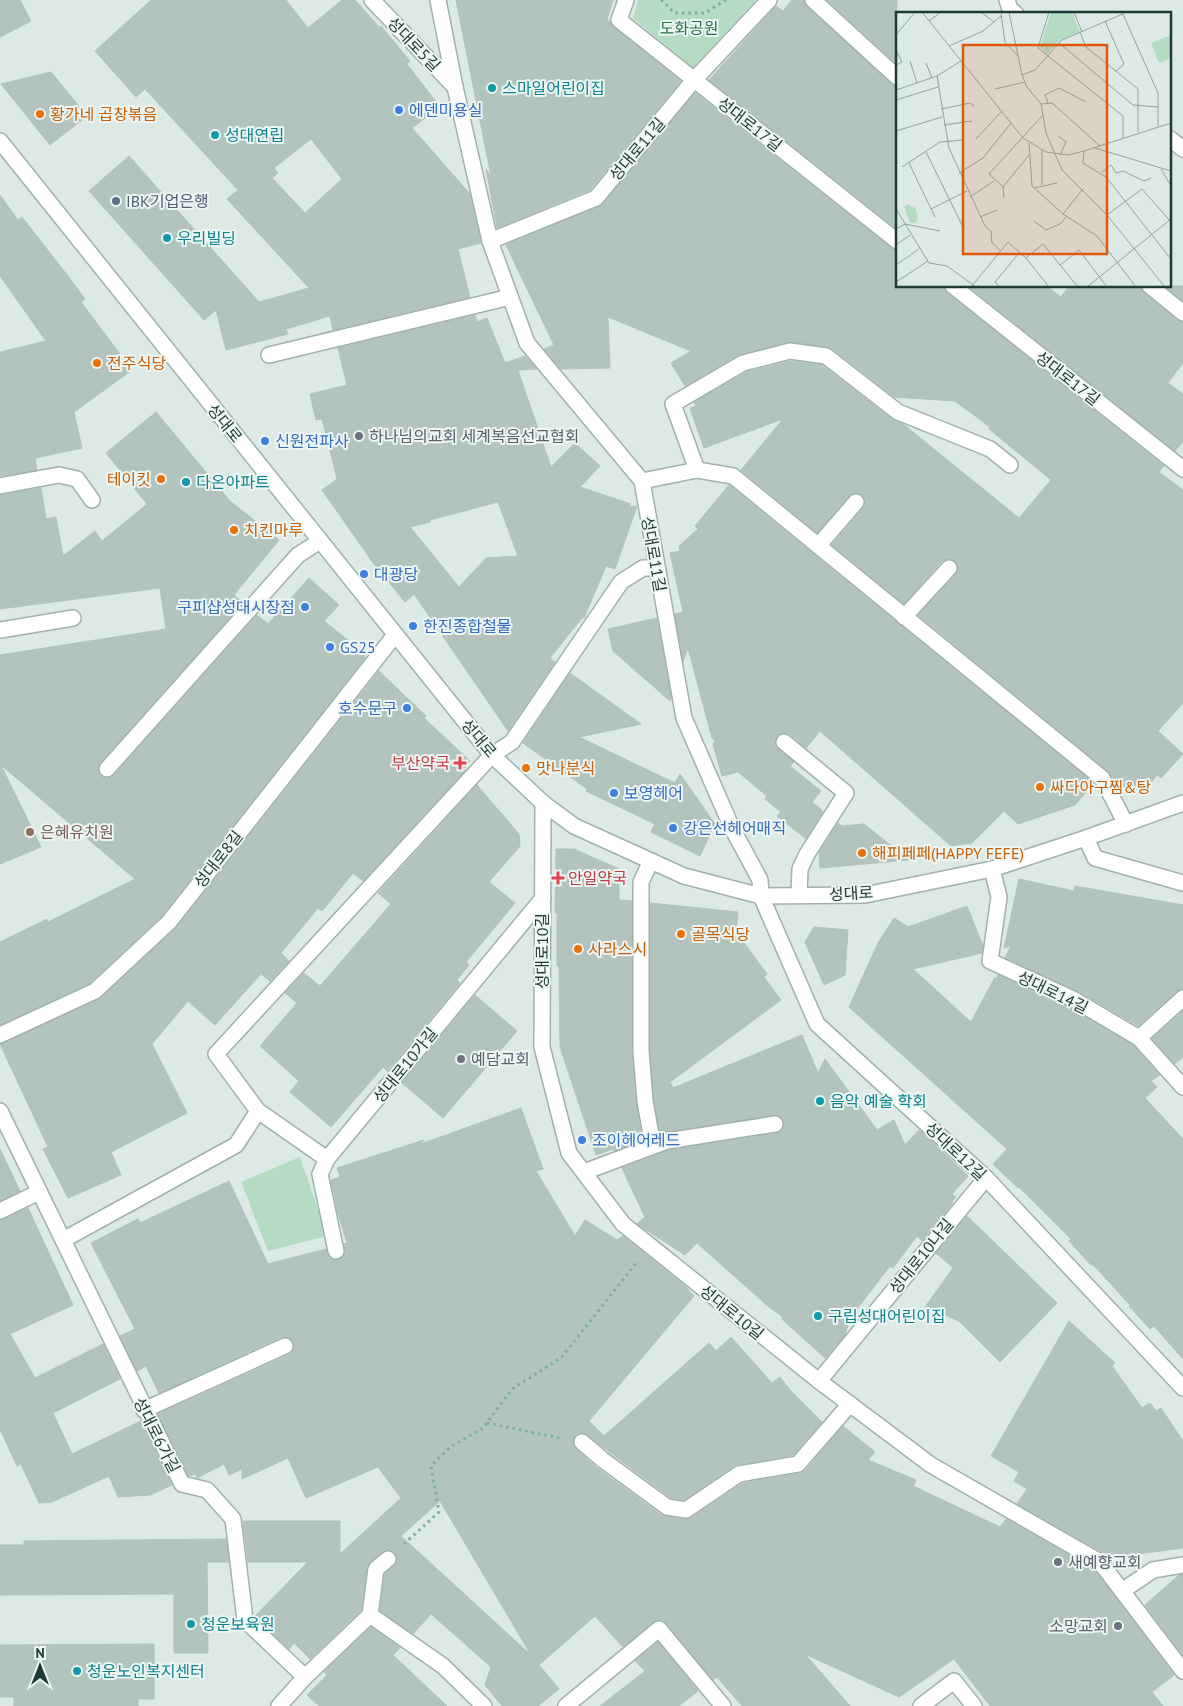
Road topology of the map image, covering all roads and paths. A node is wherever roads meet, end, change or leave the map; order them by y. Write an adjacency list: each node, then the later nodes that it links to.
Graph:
1 (372, 0): 12 (street, 성대로5길)
2 (438, 0): 12 (street)
3 (626, 0): 11 (street, 성대로17길)
4 (661, 0): 5 (path)
5 (726, 0)
6 (769, 0): 11 (street, 성대로11길)
7 (813, 0): 10 (street)
8 (1007, 0): 9 (street)
9 (1014, 12)
10 (896, 76)
11 (694, 80): 16 (street, 성대로17길); 17 (street, 성대로11길)
12 (455, 87): 17 (street)
13 (1170, 139): 15 (street)
14 (0, 141): 30 (street, 성대로)
15 (1183, 149)
16 (896, 240)
17 (490, 242): 20 (street)
18 (956, 288): 24 (street, 성대로17길)
19 (1152, 288): 21 (street)
20 (510, 298): 22 (street); 26 (street)
21 (1183, 313)
22 (269, 355)
23 (1010, 464): 25 (street)
24 (1183, 469)
25 (697, 470): 26 (street); 31 (street)
26 (642, 480): 32 (street, 성대로11길)
27 (0, 486): 28 (street)
28 (92, 500)
29 (856, 502): 31 (street)
30 (320, 541): 37 (street, 성대로); 40 (street)
31 (818, 546): 34 (street)
32 (656, 568): 39 (street); 49 (street, 성대로11길)
33 (949, 568): 34 (street)
34 (904, 617): 43 (street)
35 (73, 618): 36 (street)
36 (0, 630)
37 (396, 635): 39 (street, 성대로); 52 (street, 성대로8길)
38 (784, 742): 48 (street)
39 (492, 755): 41 (street, 성대로); 56 (street)
40 (107, 769)
41 (543, 803): 45 (street, 성대로); 50 (street, 성대로10길)
42 (1183, 803): 43 (street, 성대로)
43 (1126, 824): 44 (street, 성대로)
44 (1086, 838): 46 (street, 성대로); 47 (street)
45 (651, 861): 49 (street, 성대로); 58 (street)
46 (992, 869): 48 (street, 성대로); 53 (street, 성대로14길)
47 (1183, 883)
48 (799, 895): 49 (street, 성대로)
49 (760, 896): 61 (street, 성대로12길)
50 (542, 898): 59 (street, 성대로10가길); 60 (street, 성대로10길)
51 (1183, 998): 53 (street)
52 (0, 1035)
53 (1139, 1038): 54 (street, 성대로14길)
54 (1183, 1087)
55 (0, 1111): 62 (street, 성대로6가길)
56 (258, 1111): 59 (street); 64 (street)
57 (774, 1124): 58 (street)
58 (652, 1146): 60 (street)
59 (327, 1159): 66 (street, 성대로10가길)
60 (584, 1172): 65 (street, 성대로10길)
61 (986, 1178): 68 (street, 성대로10나길); 69 (street, 성대로12길)
62 (39, 1192): 63 (street); 64 (street, 성대로6가길)
63 (0, 1212)
64 (63, 1240): 71 (street, 성대로6가길)
65 (649, 1246): 68 (street, 성대로10길); 72 (path)
66 (336, 1251)
67 (286, 1346): 71 (street)
68 (819, 1381): 70 (street, 성대로10길)
69 (1183, 1388)
70 (850, 1404): 73 (street); 76 (street, 성대로10길)
71 (144, 1410): 79 (street, 성대로6가길)
72 (487, 1423): 73 (path); 74 (path)
73 (582, 1442)
74 (388, 1558): 77 (street)
75 (1183, 1565): 76 (street)
76 (1122, 1590): 78 (street, 성대로10길)
77 (370, 1615): 79 (street); 80 (street)
78 (1183, 1670)
79 (305, 1677): 81 (street)
80 (473, 1703)
81 (280, 1706)
82 (566, 1706): 83 (street)
83 (723, 1706)
84 (921, 1706): 85 (street)
85 (974, 1706)

